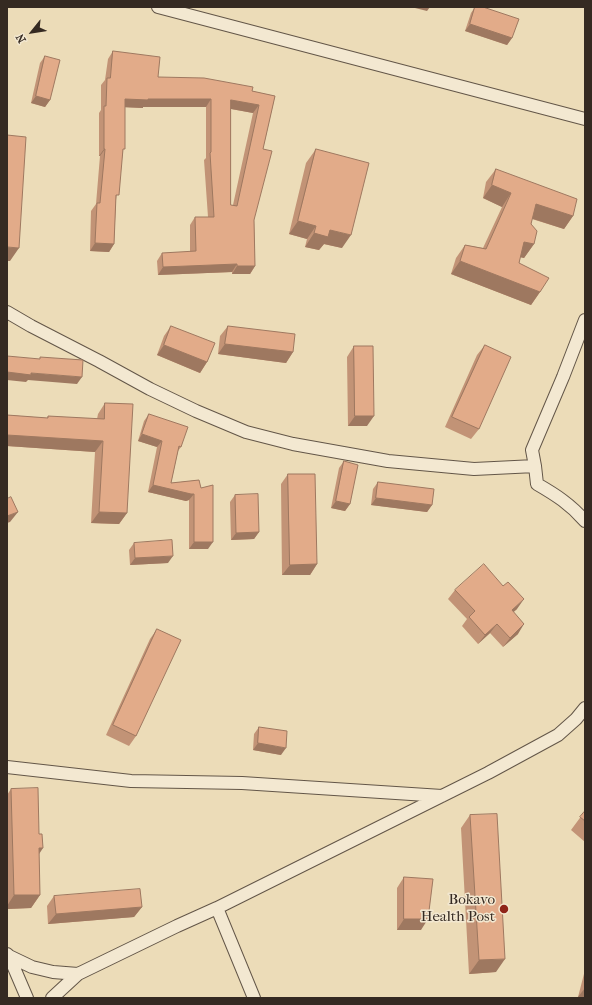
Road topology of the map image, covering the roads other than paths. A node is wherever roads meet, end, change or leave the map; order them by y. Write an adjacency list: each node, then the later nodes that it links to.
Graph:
1 (158, 7): 2 (street)
2 (585, 119)
3 (7, 312): 5 (street)
4 (585, 320): 5 (street)
5 (535, 466): 6 (street)
6 (585, 521)
7 (585, 708): 9 (street)
8 (7, 767): 9 (street)
9 (443, 796): 10 (street)
10 (217, 908): 12 (street); 15 (street)
11 (8, 955): 12 (street); 13 (street)
12 (78, 974): 14 (street)
13 (27, 998)
14 (52, 998)
15 (254, 998)

